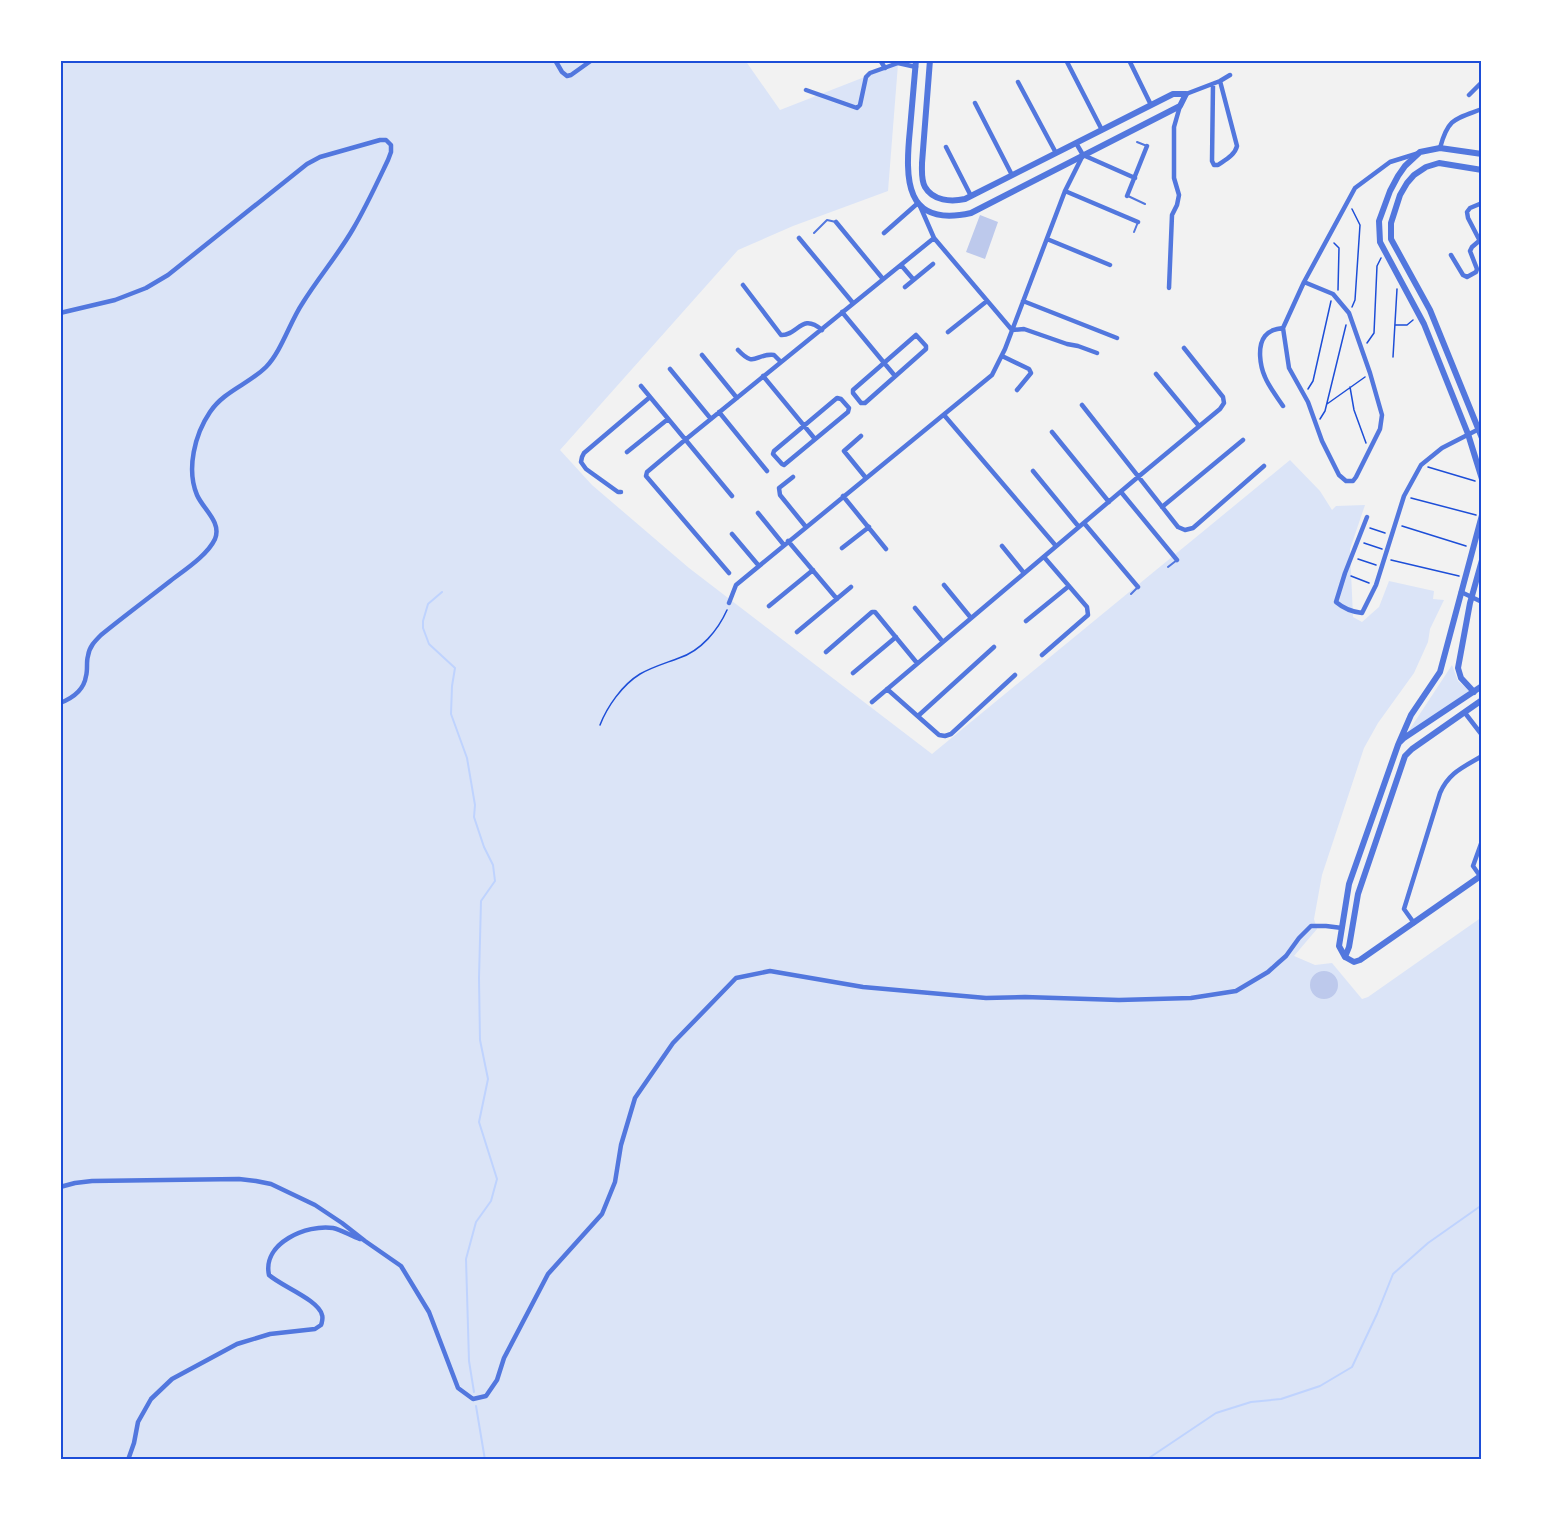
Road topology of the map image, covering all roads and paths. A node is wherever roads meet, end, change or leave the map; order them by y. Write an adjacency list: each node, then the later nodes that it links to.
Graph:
1 (592, 60): 6 (street)
2 (880, 60): 8 (street)
3 (930, 60): 16 (street)
4 (1066, 60): 23 (street)
5 (1129, 60): 20 (street)
6 (557, 61)
7 (916, 63): 8 (street); 14 (street)
8 (885, 68): 15 (street)
9 (1230, 75): 10 (street)
10 (1220, 81): 13 (street); 13 (street)
11 (1018, 82): 30 (street)
12 (1482, 82): 18 (street)
13 (1214, 84): 17 (street)
14 (914, 89): 16 (street); 41 (street)
15 (806, 90)
16 (928, 90): 37 (street)
17 (1186, 94): 20 (street); 21 (street)
18 (1469, 95)
19 (975, 103): 34 (street)
20 (1151, 105): 23 (street)
21 (1180, 106): 32 (street); 64 (street)
22 (1482, 109): 28 (street)
23 (1102, 130): 25 (street)
24 (1137, 142): 26 (lane)
25 (1076, 143): 30 (street); 32 (street)
26 (1147, 146): 35 (street)
27 (946, 147): 37 (street)
28 (1440, 148): 29 (street); 31 (street)
29 (1420, 152): 39 (street); 53 (street)
30 (1056, 153): 34 (street)
31 (1482, 154)
32 (1083, 155): 35 (street); 36 (street); 41 (street)
33 (1482, 170): 70 (street)
34 (1012, 175): 37 (street)
35 (1135, 178): 38 (street)
36 (1065, 191): 44 (street); 51 (street)
37 (971, 196)
38 (1127, 196): 42 (lane)
39 (1348, 201): 48 (street); 73 (path)
40 (1482, 202): 52 (street)
41 (919, 204): 47 (street); 50 (street)
42 (1145, 204)
43 (836, 222): 46 (lane); 59 (street)
44 (1138, 222): 45 (lane)
45 (1134, 232)
46 (814, 233)
47 (884, 233)
48 (1328, 237): 61 (street); 66 (path)
49 (799, 238): 69 (street)
50 (934, 238): 56 (street); 67 (street)
51 (1047, 239): 57 (street); 68 (street)
52 (1481, 243): 54 (street)
53 (1384, 251): 58 (street); 83 (path)
54 (1451, 255)
55 (933, 264): 60 (street)
56 (901, 265): 59 (street); 60 (street)
57 (1110, 266)
58 (1398, 275): 74 (street); 75 (path)
59 (883, 279): 69 (street)
60 (913, 279): 63 (street)
61 (1304, 282): 65 (street); 76 (street)
62 (743, 285): 77 (street)
63 (905, 287)
64 (1169, 288)
65 (1333, 294): 66 (street); 98 (path)
66 (1337, 300): 73 (street)
67 (987, 301): 78 (street); 79 (street)
68 (1023, 301): 78 (street); 80 (street)
69 (853, 303): 71 (street)
70 (1430, 310): 74 (street); 111 (street)
71 (842, 312): 77 (street); 89 (street)
72 (60, 313): 196 (street)
73 (1349, 313): 83 (street); 102 (path)
74 (1419, 316): 75 (path); 113 (street)
75 (1395, 325): 87 (path)
76 (1282, 328): 98 (street); 103 (street)
77 (822, 330): 88 (street)
78 (1012, 330): 84 (street); 86 (street)
79 (948, 332)
80 (1117, 338)
81 (1184, 348): 110 (street)
82 (738, 350): 88 (street)
83 (1362, 352): 91 (street)
84 (1097, 353)
85 (702, 355): 100 (street)
86 (1002, 356): 97 (street); 105 (street)
87 (1393, 357)
88 (781, 362): 93 (street)
89 (884, 363): 94 (street); 94 (street); 94 (street)
90 (670, 369): 107 (street)
91 (1370, 373): 96 (path); 119 (street)
92 (1156, 374): 110 (street)
93 (763, 376): 100 (street); 109 (street)
94 (895, 376)
95 (641, 386): 99 (street)
96 (1350, 387): 102 (path); 119 (path)
97 (1017, 390)
98 (1304, 394): 108 (street)
99 (650, 397): 106 (street); 129 (street)
100 (737, 398): 104 (street)
101 (1082, 405): 126 (street)
102 (1327, 405): 108 (path)
103 (1283, 406)
104 (719, 412): 107 (street); 123 (street)
105 (944, 415): 127 (street); 149 (street)
106 (668, 419): 117 (street); 120 (street)
107 (711, 419): 117 (street)
108 (1316, 424): 119 (street)
109 (804, 426): 116 (street); 116 (street); 116 (street)
110 (1199, 426): 126 (street)
111 (1479, 429): 113 (street); 115 (street)
112 (1052, 432): 134 (street)
113 (1468, 434): 121 (street); 128 (street)
114 (861, 436): 127 (street)
115 (1482, 438)
116 (815, 439)
117 (685, 440): 131 (street); 163 (street)
118 (1243, 440): 135 (street)
119 (1370, 447)
120 (627, 452)
121 (1421, 465): 128 (path); 133 (street)
122 (1264, 466): 135 (street)
123 (767, 471)
124 (1033, 471): 140 (street)
125 (793, 477): 141 (street)
126 (1138, 477): 130 (street); 135 (street)
127 (866, 478): 132 (street)
128 (1482, 481)
129 (621, 492)
130 (1121, 492): 134 (street); 157 (street)
131 (732, 496)
132 (843, 496): 141 (street); 143 (street)
133 (1404, 496): 137 (path); 139 (street)
134 (1109, 502): 140 (street)
135 (1162, 507)
136 (758, 513): 147 (street)
137 (1482, 516): 151 (street)
138 (1367, 517): 142 (street)
139 (1395, 524): 145 (street); 151 (path)
140 (1082, 525): 149 (street); 171 (street)
141 (806, 526): 147 (street)
142 (1363, 526): 145 (path); 146 (street)
143 (869, 527): 150 (street); 152 (street)
144 (732, 534): 159 (street)
145 (1392, 536): 153 (street)
146 (1357, 541): 153 (path); 155 (street)
147 (786, 543): 159 (street); 162 (street)
148 (1002, 546): 164 (street)
149 (1056, 546): 154 (street)
150 (842, 548)
151 (1473, 548): 166 (street)
152 (886, 549)
153 (1387, 550): 156 (street)
154 (1044, 556): 164 (street); 169 (street)
155 (1351, 557): 161 (path); 165 (street)
156 (1384, 558): 161 (street); 166 (path)
157 (1177, 560): 160 (lane)
158 (1482, 560): 174 (street)
159 (759, 566): 177 (street)
160 (1168, 567)
161 (1381, 567): 168 (street)
162 (813, 570): 175 (street); 178 (street)
163 (729, 573)
164 (1024, 573): 180 (street)
165 (1345, 573): 168 (path); 168 (street)
166 (1465, 578): 172 (street)
167 (944, 585): 180 (street)
168 (1376, 585)
169 (1069, 586): 181 (street); 187 (street)
170 (851, 587): 175 (street)
171 (1138, 587): 173 (lane)
172 (1461, 592): 174 (street); 201 (street)
173 (1131, 594)
174 (1472, 597): 176 (street); 193 (street)
175 (837, 599): 182 (street)
176 (1482, 602)
177 (729, 603): 199 (path)
178 (769, 606)
179 (915, 608): 184 (street)
180 (971, 618): 184 (street)
181 (1026, 621)
182 (797, 632)
183 (896, 637): 186 (street); 188 (street); 189 (street)
184 (943, 642): 188 (street)
185 (994, 647): 198 (street)
186 (826, 652)
187 (1042, 655)
188 (917, 663): 192 (street)
189 (853, 674)
190 (1015, 675): 198 (street)
191 (1482, 686): 193 (street)
192 (887, 689): 195 (street); 198 (street)
193 (1474, 692): 201 (street)
194 (1482, 700): 197 (street)
195 (872, 702)
196 (60, 703)
197 (1465, 713): 200 (street); 204 (street)
198 (918, 716)
199 (600, 725)
200 (1482, 735)
201 (1398, 745): 203 (street)
202 (1482, 756): 207 (street)
203 (1384, 784): 204 (street); 208 (street)
204 (1394, 788): 209 (street)
205 (1482, 841): 206 (street)
206 (1481, 876): 207 (street)
207 (1414, 923): 209 (street)
208 (1342, 928): 209 (street); 211 (street)
209 (1345, 957)
210 (60, 1187): 211 (street)
211 (365, 1241): 212 (street)
212 (128, 1460)

